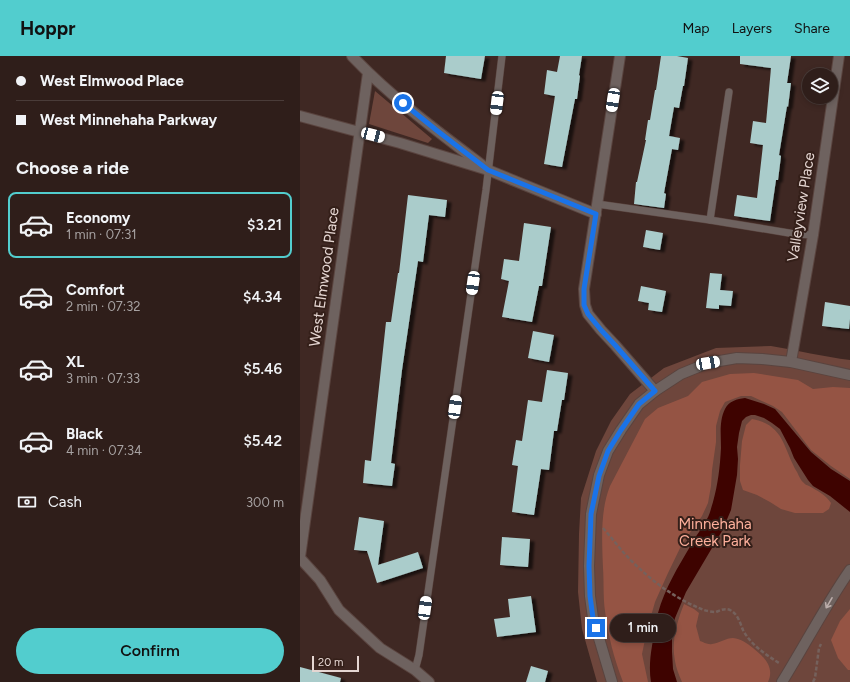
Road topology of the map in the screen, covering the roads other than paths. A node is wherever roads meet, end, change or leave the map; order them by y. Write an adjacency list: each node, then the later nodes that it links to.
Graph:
1 (352, 56): 5 (street)
2 (502, 56): 9 (lane)
3 (620, 56): 10 (street)
4 (839, 56): 12 (street, Valleyview Place)
5 (368, 73): 8 (street, West Elmwood Place); 9 (street)
6 (729, 92): 11 (lane)
7 (300, 116): 8 (street)
8 (359, 132): 9 (street); 16 (street, West Elmwood Place)
9 (488, 170): 10 (street); 18 (lane)
10 (597, 209): 11 (lane); 15 (street)
11 (710, 220): 12 (lane)
12 (813, 235): 13 (street, Valleyview Place)
13 (791, 362): 14 (street); 15 (street)
14 (850, 375)
15 (655, 391): 20 (street)
16 (300, 558): 18 (street)
17 (850, 570): 21 (street, one-way to 21)
18 (415, 670): 19 (street)
19 (429, 682)
20 (612, 682)
21 (782, 682)

